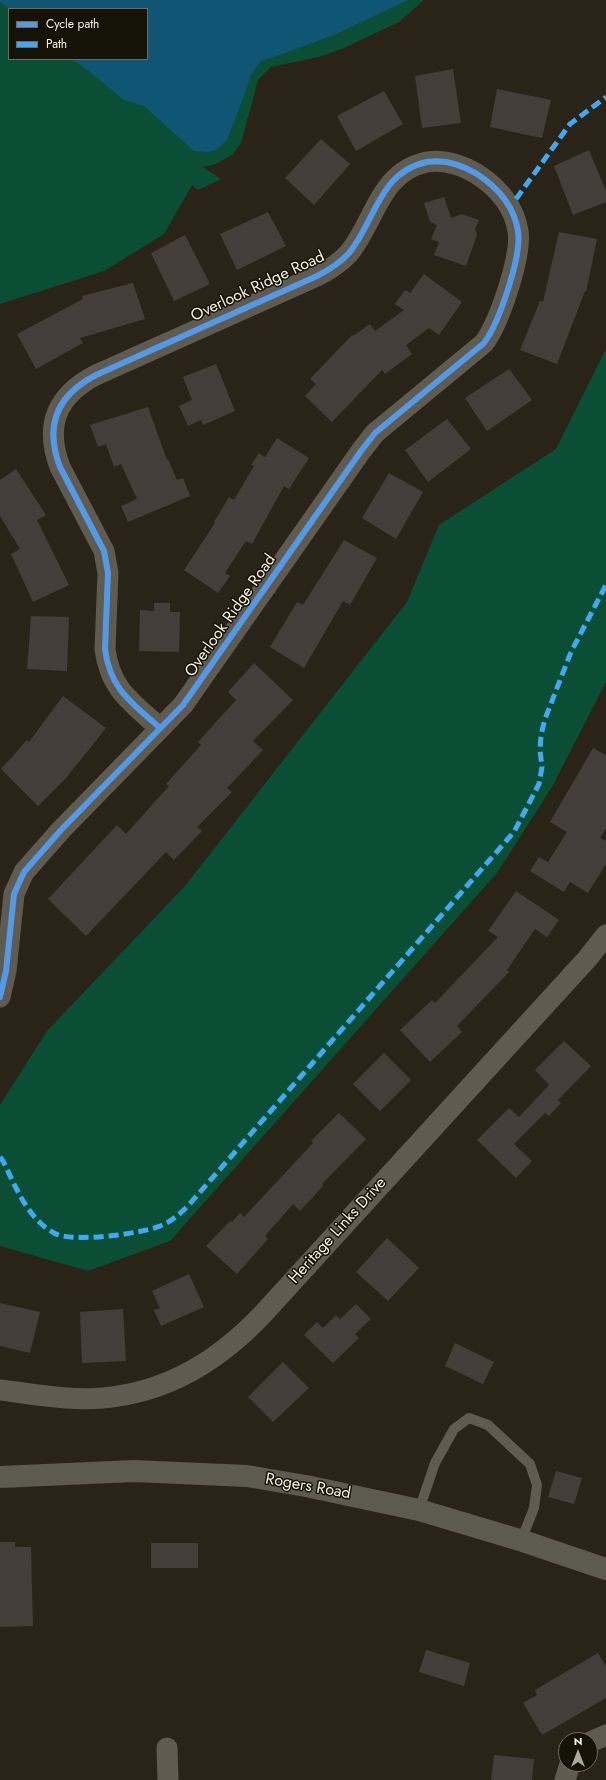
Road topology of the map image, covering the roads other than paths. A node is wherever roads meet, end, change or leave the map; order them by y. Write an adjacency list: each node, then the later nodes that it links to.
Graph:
1 (160, 728): 1 (street, Overlook Ridge Road); 3 (street, Overlook Ridge Road)
2 (606, 935): 4 (street, Heritage Links Drive)
3 (0, 998)
4 (0, 1390)
5 (0, 1477): 6 (main road, Rogers Road)
6 (419, 1510): 7 (main road, Rogers Road); 7 (lane)
7 (520, 1541): 8 (main road, Rogers Road)
8 (606, 1569)
9 (167, 1748): 10 (street)
10 (168, 1780)

